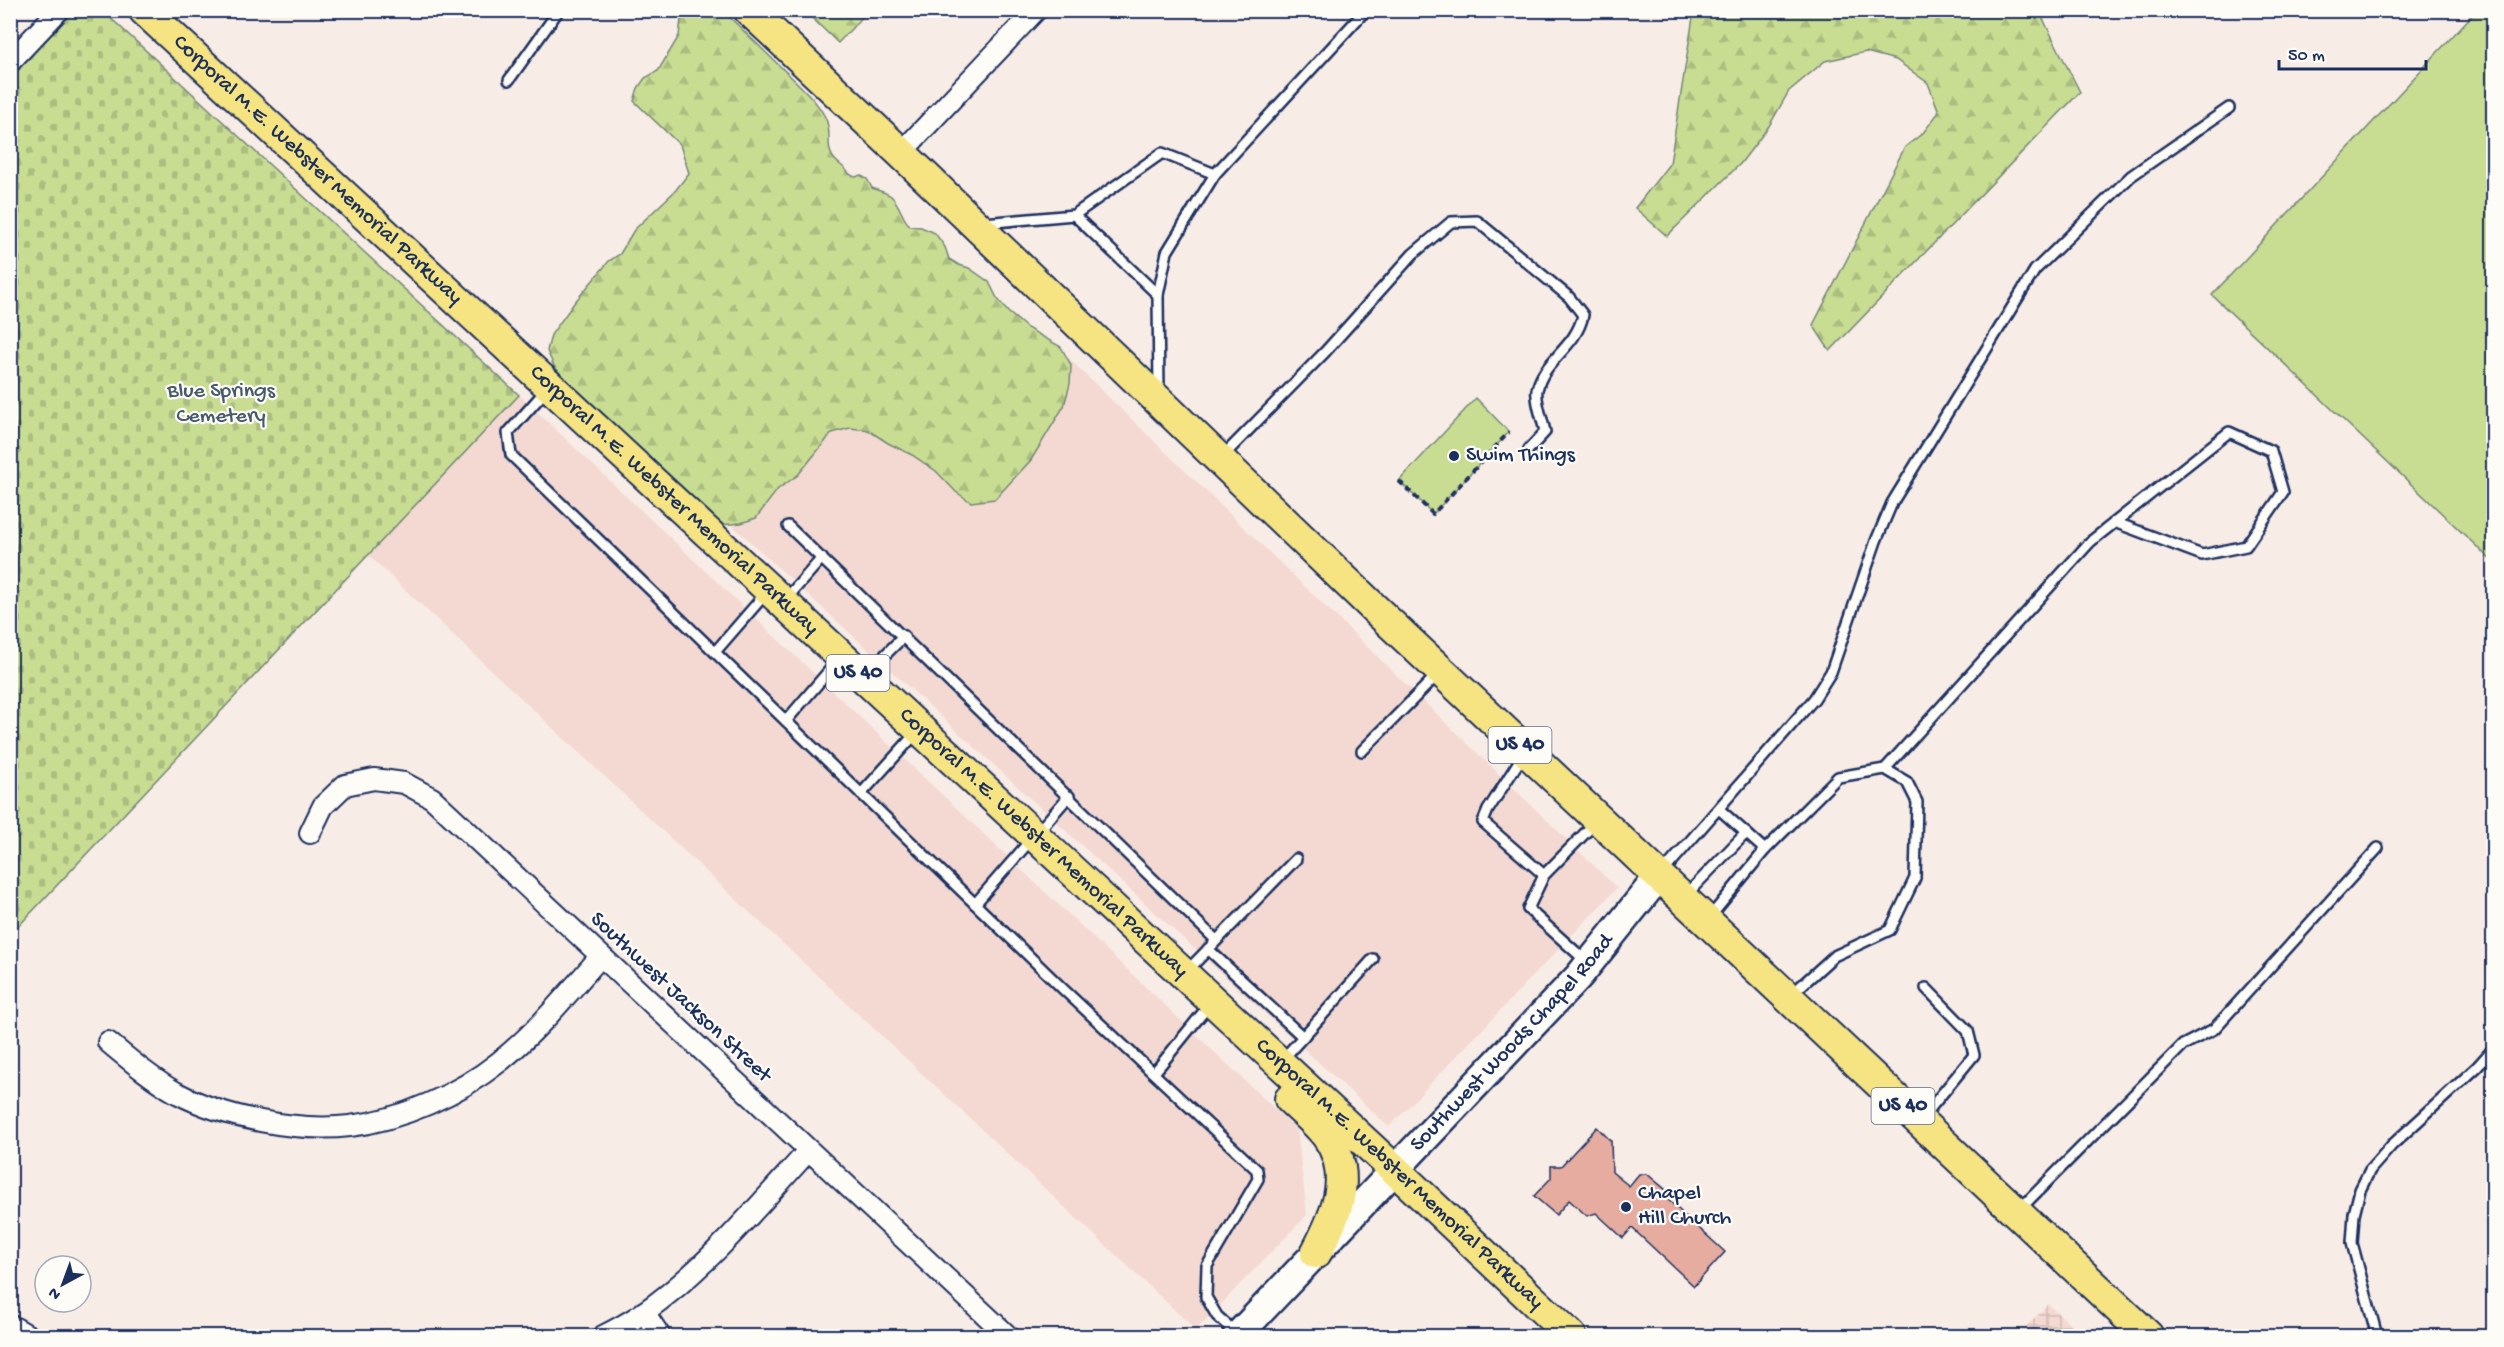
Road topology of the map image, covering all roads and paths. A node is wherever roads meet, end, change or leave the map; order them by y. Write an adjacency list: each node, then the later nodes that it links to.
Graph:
1 (59, 10): 7 (street)
2 (144, 10): 15 (main road, Corporal M.E. Webster Memorial Parkway / US 40)
3 (559, 10): 8 (lane)
4 (749, 10): 10 (main road, US 40)
5 (1036, 10): 10 (street)
6 (1366, 10): 11 (lane)
7 (10, 62)
8 (509, 81)
9 (2229, 108): 37 (lane)
10 (901, 153): 13 (main road, US 40)
11 (1215, 174): 12 (lane); 14 (lane)
12 (1074, 215): 13 (lane); 14 (lane)
13 (975, 224): 16 (main road, US 40)
14 (1158, 295): 16 (lane)
15 (549, 386): 24 (main road, Corporal M.E. Webster Memorial Parkway / US 40); 26 (lane)
16 (1160, 401): 19 (main road, US 40)
17 (1509, 432): 20 (path)
18 (1529, 449): 19 (lane)
19 (1220, 459): 28 (main road, US 40)
20 (1399, 481)
21 (2114, 522): 21 (lane); 34 (lane)
22 (788, 526): 23 (lane)
23 (822, 558): 24 (lane); 25 (lane)
24 (776, 596): 26 (lane); 27 (main road, Corporal M.E. Webster Memorial Parkway / US 40)
25 (904, 636): 29 (lane); 36 (lane)
26 (715, 652): 30 (lane)
27 (840, 656): 29 (main road, Corporal M.E. Webster Memorial Parkway / US 40); 30 (lane)
28 (1441, 671): 32 (lane); 33 (main road, US 40)
29 (863, 678): 31 (main road, Corporal M.E. Webster Memorial Parkway / US 40)
30 (786, 721): 35 (lane)
31 (919, 729): 35 (lane); 41 (main road, Corporal M.E. Webster Memorial Parkway / US 40)
32 (1362, 751)
33 (1526, 751): 38 (main road, US 40); 45 (lane)
34 (1885, 769): 43 (lane); 57 (lane)
35 (861, 794): 48 (lane)
36 (1069, 796): 41 (lane); 50 (lane)
37 (1719, 809): 40 (lane); 46 (lane)
38 (1599, 819): 45 (lane); 46 (main road, US 40)
39 (310, 833): 52 (street, Southwest Jackson Street)
40 (1746, 833): 43 (lane); 47 (lane)
41 (1033, 835): 48 (lane); 55 (main road, Corporal M.E. Webster Memorial Parkway / US 40)
42 (2378, 848): 67 (lane)
43 (1765, 850): 49 (lane)
44 (1296, 859): 50 (lane)
45 (1544, 875): 54 (lane)
46 (1659, 876): 47 (main road, US 40); 54 (main road, Southwest Woods Chapel Road)
47 (1682, 898): 49 (main road, US 40)
48 (975, 904): 63 (lane)
49 (1706, 921): 57 (main road, US 40)
50 (1216, 940): 51 (lane)
51 (1208, 949): 55 (lane); 59 (lane)
52 (600, 957): 60 (street); 65 (street, Southwest Jackson Street)
53 (1373, 959): 59 (lane)
54 (1589, 964): 66 (main road, Southwest Woods Chapel Road)
55 (1183, 974): 58 (main road, Corporal M.E. Webster Memorial Parkway / US 40)
56 (1926, 988): 64 (lane)
57 (1788, 998): 64 (main road, US 40)
58 (1212, 1001): 62 (main road, Corporal M.E. Webster Memorial Parkway / US 40); 63 (lane); 68 (main road)
59 (1303, 1037): 62 (lane)
60 (108, 1042)
61 (2493, 1048): 78 (lane)
62 (1280, 1063): 66 (main road, Corporal M.E. Webster Memorial Parkway / US 40)
63 (1154, 1073): 75 (lane)
64 (1919, 1122): 67 (main road, US 40)
65 (808, 1151): 69 (street); 74 (street, Southwest Jackson Street)
66 (1395, 1170): 68 (main road, Southwest Woods Chapel Road); 76 (main road, Corporal M.E. Webster Memorial Parkway / US 40)
67 (2016, 1213): 77 (main road, US 40)
68 (1316, 1253): 75 (main road, Southwest Woods Chapel Road)
69 (644, 1312): 72 (street); 73 (street)
70 (10, 1325): 71 (street)
71 (29, 1336)
72 (603, 1336)
73 (660, 1336)
74 (1008, 1336)
75 (1237, 1336)
76 (1571, 1336)
77 (2148, 1336)
78 (2377, 1336)

